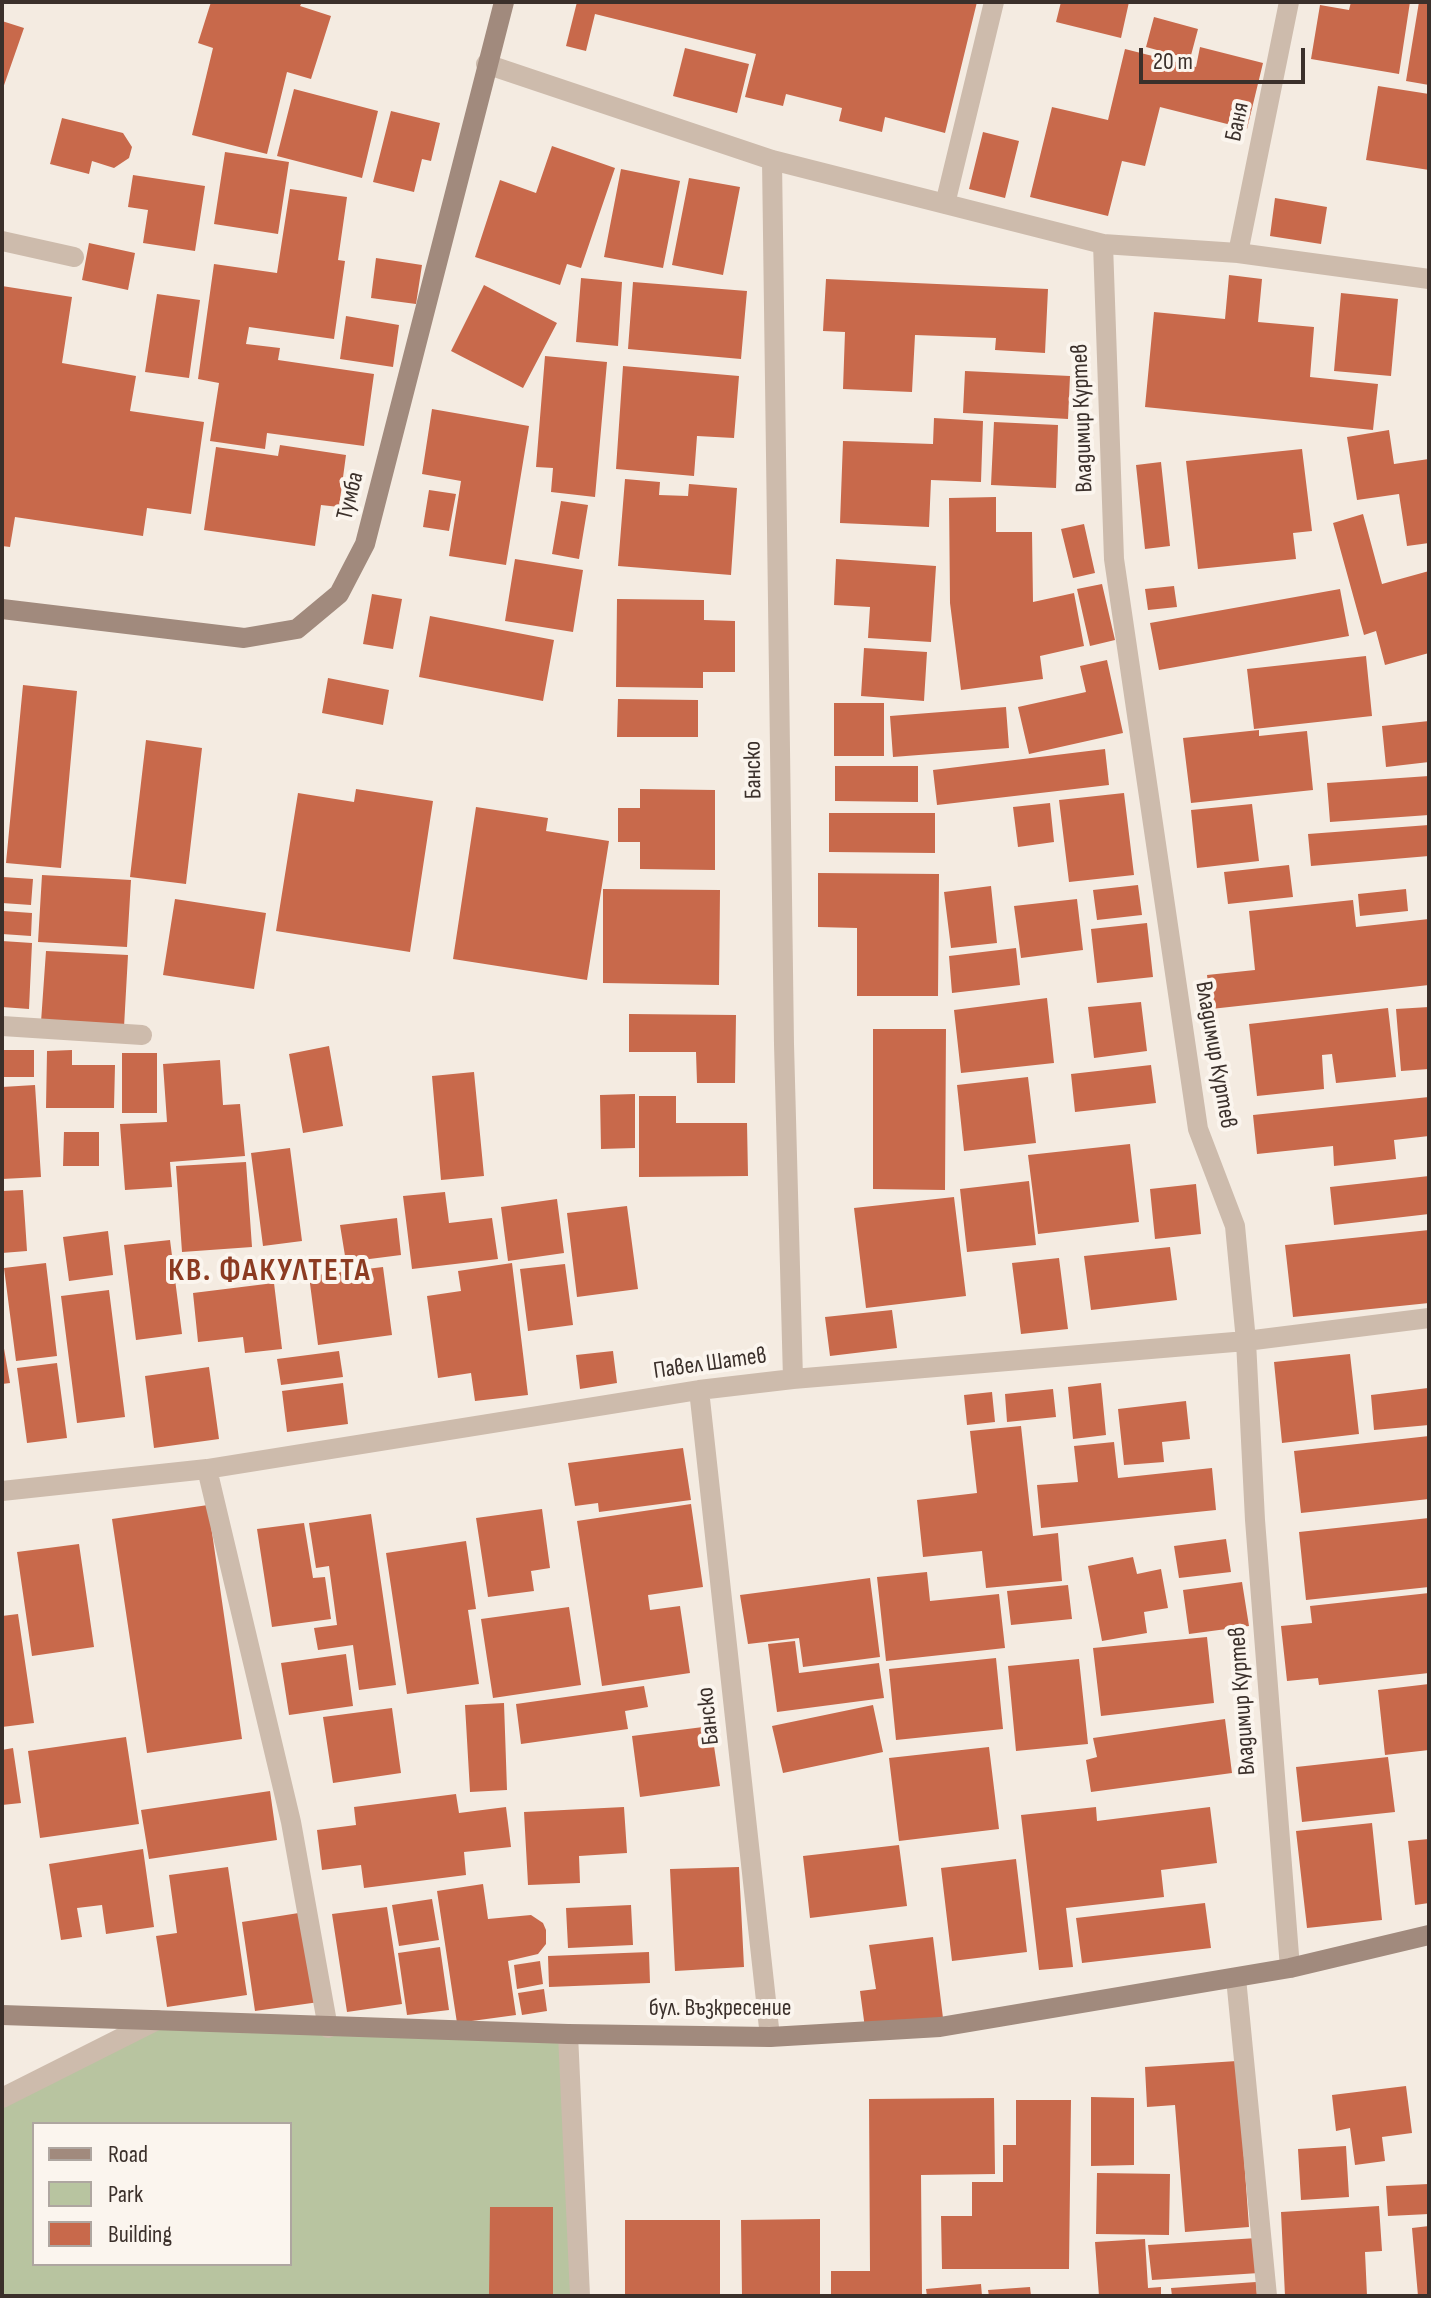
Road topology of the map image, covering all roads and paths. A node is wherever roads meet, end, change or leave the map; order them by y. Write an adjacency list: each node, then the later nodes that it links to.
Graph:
1 (504, 2): 4 (street)
2 (994, 2): 6 (street)
3 (1289, 2): 9 (street, Баня)
4 (486, 64): 5 (street); 12 (street, Тумба)
5 (772, 160): 6 (street); 17 (street, Банско)
6 (945, 204): 8 (street)
7 (2, 241): 10 (street)
8 (1103, 244): 9 (street); 16 (street, Владимир Куртев)
9 (1238, 253): 11 (street)
10 (74, 257)
11 (1429, 279)
12 (2, 609)
13 (2, 1026): 14 (street)
14 (142, 1035)
15 (1429, 1318): 16 (street, Павел Шатев)
16 (1246, 1341): 17 (street, Павел Шатев); 22 (street, Владимир Куртев)
17 (793, 1379): 18 (street, Павел Шатев)
18 (699, 1390): 19 (street, Павел Шатев); 28 (street, Банско)
19 (207, 1469): 20 (street, Павел Шатев); 26 (street)
20 (2, 1491)
21 (1429, 1935): 22 (street, бул. Възкресение)
22 (1290, 1968): 23 (street, бул. Възкресение)
23 (1236, 1978): 28 (street, бул. Възкресение); 31 (street)
24 (2, 2015): 25 (street, бул. Възкресение)
25 (157, 2020): 26 (street, бул. Възкресение); 29 (street)
26 (328, 2028): 27 (street, бул. Възкресение)
27 (568, 2034): 28 (street, бул. Възкресение); 30 (street)
28 (770, 2037)
29 (2, 2098)
30 (580, 2296)
31 (1267, 2296)

